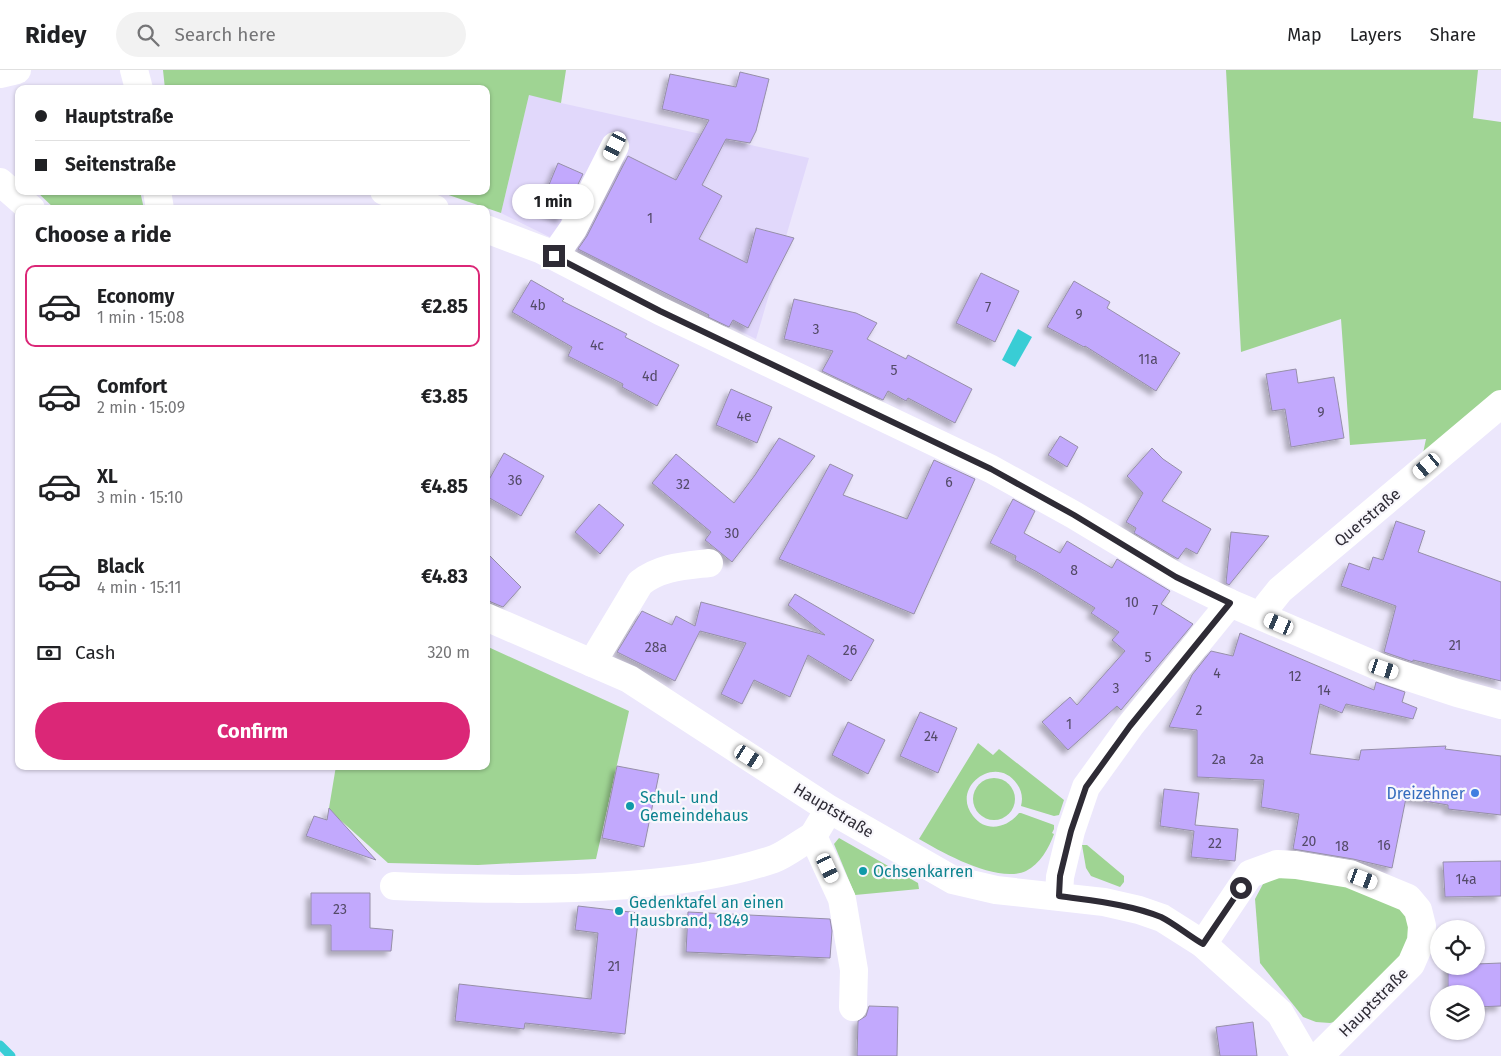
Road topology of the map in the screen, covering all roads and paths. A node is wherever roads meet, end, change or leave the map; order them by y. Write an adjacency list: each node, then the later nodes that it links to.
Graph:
1 (17, 70): 3 (street)
2 (134, 70): 4 (street)
3 (0, 74)
4 (138, 85)
5 (615, 146): 11 (street)
6 (0, 182): 8 (street)
7 (395, 195): 9 (street)
8 (26, 205)
9 (424, 205)
10 (490, 231): 11 (street)
11 (554, 256): 14 (street)
12 (1501, 404): 15 (street, Querstraße)
13 (709, 563): 17 (street)
14 (1230, 603): 15 (street); 22 (street)
15 (1261, 616): 18 (street)
16 (490, 619): 17 (street, Hauptstraße)
17 (592, 663): 19 (street, Hauptstraße)
18 (1501, 705)
19 (829, 809): 20 (street); 22 (street, Hauptstraße)
20 (813, 836): 21 (street); 24 (street)
21 (394, 886)
22 (1059, 896): 23 (street, Hauptstraße)
23 (1203, 944): 25 (street, Hauptstraße); 26 (street, Hauptstraße)
24 (853, 1007)
25 (1305, 1056)
26 (1319, 1056)

